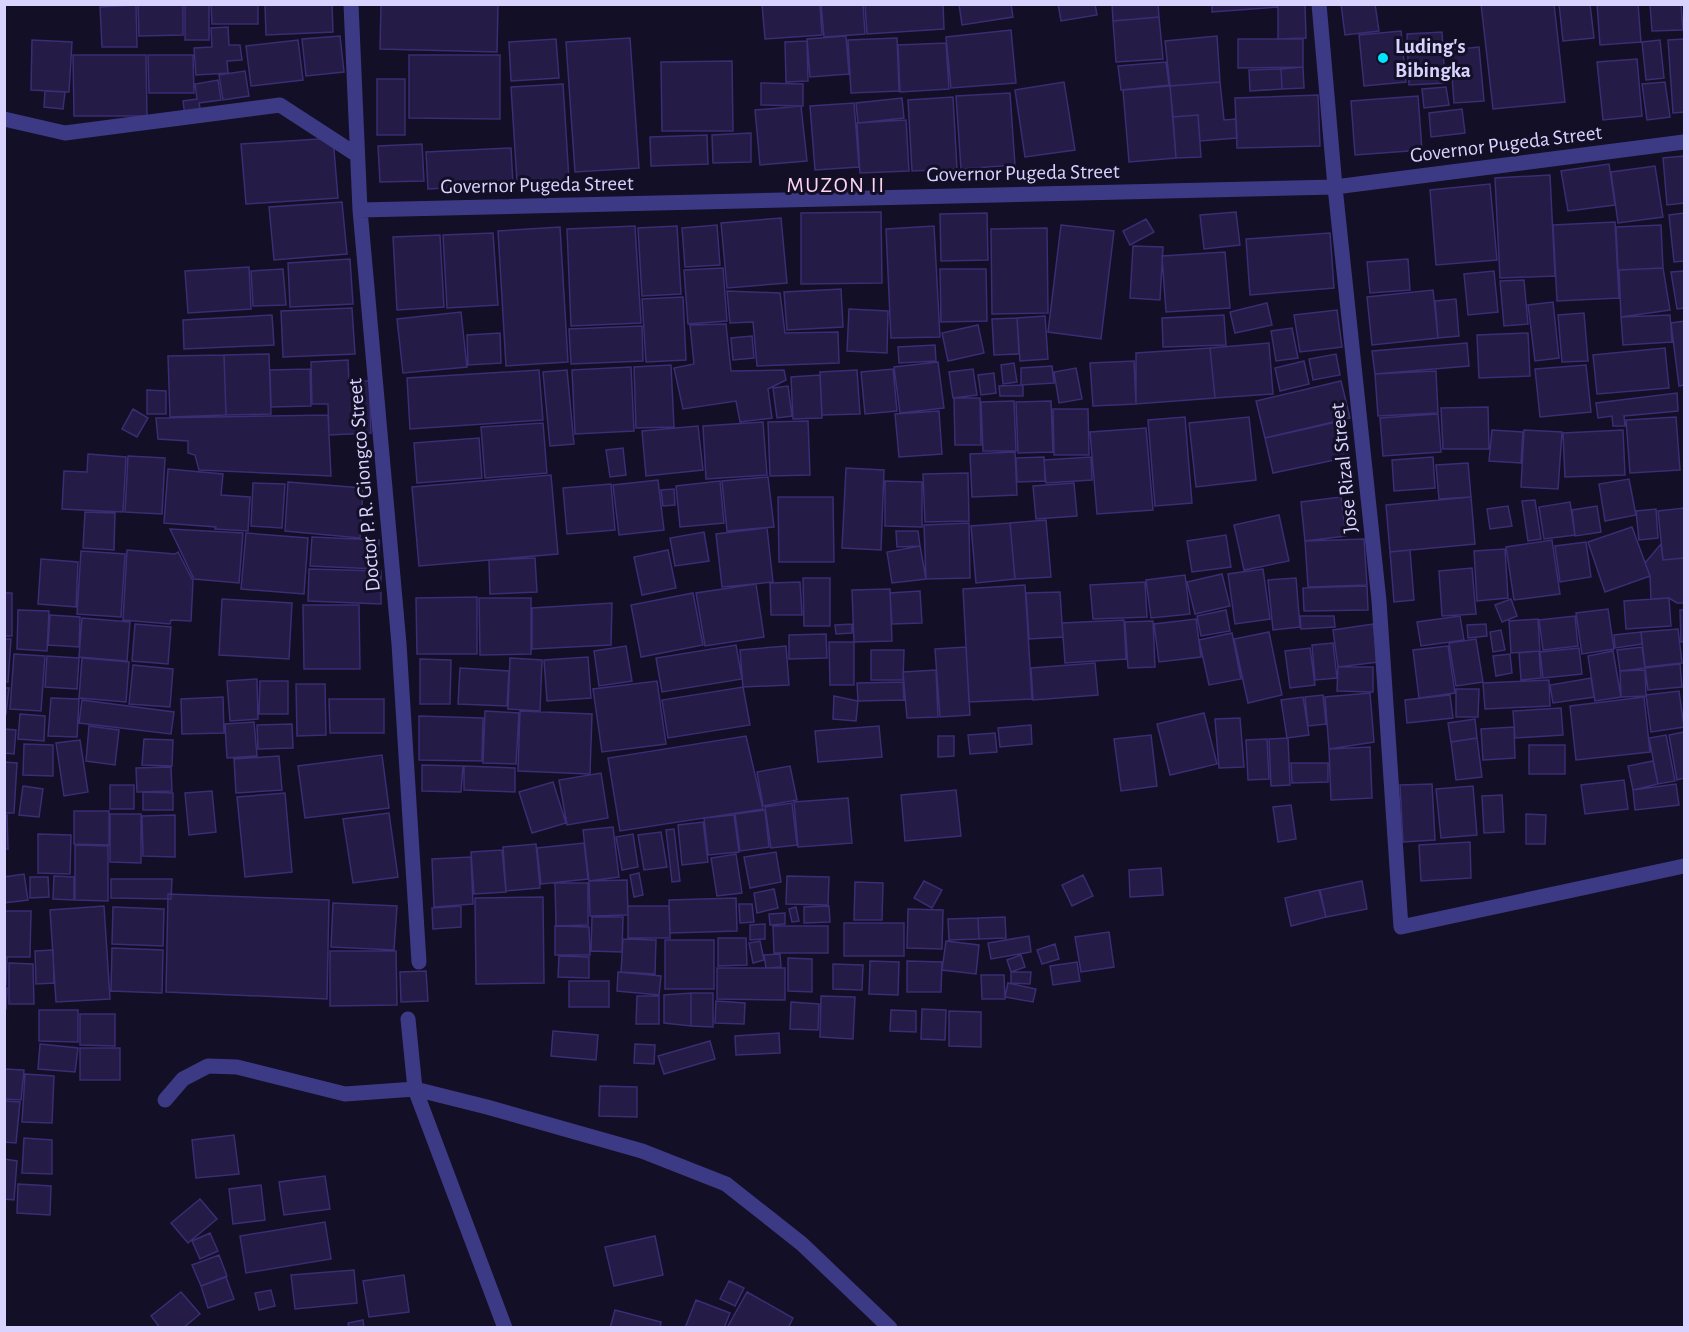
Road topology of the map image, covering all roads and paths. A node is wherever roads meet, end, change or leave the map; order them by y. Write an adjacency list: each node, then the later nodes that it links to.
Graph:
1 (351, 4): 5 (street, Doctor P. R. Giongco Street)
2 (1319, 4): 6 (street, Jose Rizal Street)
3 (4, 119): 5 (street)
4 (1684, 142): 6 (street, Governor Pugeda Street)
5 (357, 155): 7 (street, Doctor P. R. Giongco Street)
6 (1335, 186): 7 (street, Governor Pugeda Street); 8 (street, Jose Rizal Street)
7 (360, 210): 9 (street, Doctor P. R. Giongco Street)
8 (1684, 866)
9 (418, 962)
10 (408, 1019): 11 (street)
11 (415, 1089): 12 (street); 13 (street); 14 (street)
12 (165, 1100)
13 (505, 1328)
14 (890, 1328)

